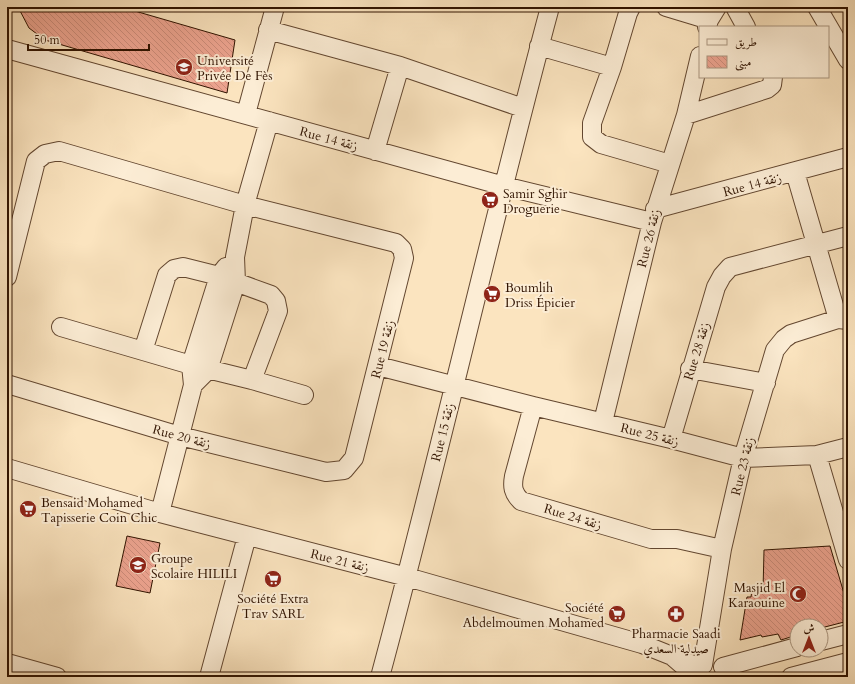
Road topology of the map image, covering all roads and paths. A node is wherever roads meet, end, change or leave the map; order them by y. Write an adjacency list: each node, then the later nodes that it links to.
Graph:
1 (275, 7): 11 (street)
2 (550, 7): 12 (street)
3 (631, 7): 17 (street)
4 (666, 7): 7 (street)
5 (735, 7): 8 (street)
6 (818, 7): 9 (street)
7 (711, 18)
8 (745, 26)
9 (829, 26)
10 (829, 26): 15 (street)
11 (268, 30): 16 (street); 20 (street)
12 (539, 46): 17 (street); 19 (street)
13 (7, 48): 20 (street, Rue 14 زنقة)
14 (699, 60): 21 (street, Rue 26 زنقة)
15 (848, 60)
16 (400, 66): 19 (street); 23 (street)
17 (612, 68): 25 (street)
18 (773, 78): 21 (street)
19 (523, 108): 27 (street)
20 (246, 114): 22 (street, Rue 14 زنقة)
21 (686, 115): 25 (street, Rue 26 زنقة)
22 (269, 121): 23 (street, Rue 14 زنقة); 28 (street)
23 (376, 151): 27 (street, Rue 14 زنقة)
24 (848, 157): 26 (street, Rue 14 زنقة)
25 (670, 164): 29 (street, Rue 26 زنقة)
26 (795, 172): 29 (street, Rue 14 زنقة); 31 (street)
27 (504, 186): 29 (street, Rue 14 زنقة); 45 (street, Rue 15 زنقة)
28 (245, 205): 32 (street); 33 (street); 39 (street, Rue 19 زنقة)
29 (653, 216): 48 (street, Rue 26 زنقة)
30 (848, 236): 31 (street)
31 (817, 245): 36 (street); 41 (street, Rue 28 زنقة)
32 (235, 257): 34 (street); 35 (street)
33 (8, 269)
34 (219, 276): 35 (street); 38 (street); 40 (street)
35 (236, 282): 40 (street); 42 (street)
36 (843, 319): 43 (street, Rue 23 زنقة)
37 (61, 327): 38 (street)
38 (143, 351): 40 (street)
39 (378, 366): 45 (street); 53 (street, Rue 19 زنقة)
40 (200, 367): 42 (street); 49 (street)
41 (690, 369): 43 (street); 50 (street, Rue 28 زنقة)
42 (252, 380): 46 (street)
43 (766, 383): 54 (street, Rue 23 زنقة)
44 (7, 384): 49 (street, Rue 20 زنقة)
45 (454, 386): 47 (street, Rue 25 زنقة); 61 (street, Rue 15 زنقة)
46 (304, 395)
47 (533, 406): 48 (street, Rue 25 زنقة); 59 (street, Rue 24 زنقة)
48 (603, 422): 50 (street, Rue 25 زنقة)
49 (180, 436): 53 (street, Rue 20 زنقة); 56 (street)
50 (671, 438): 54 (street, Rue 25 زنقة)
51 (848, 447): 52 (street, Rue 25 زنقة)
52 (817, 455): 54 (street, Rue 25 زنقة); 57 (street)
53 (354, 458)
54 (743, 458): 59 (street, Rue 23 زنقة)
55 (7, 468): 56 (street, Rue 21 زنقة)
56 (160, 513): 58 (street, Rue 21 زنقة)
57 (844, 526): 60 (street)
58 (247, 536): 61 (street, Rue 21 زنقة); 70 (street)
59 (722, 549): 67 (street, Rue 23 زنقة)
60 (848, 560)
61 (407, 577): 67 (street, Rue 21 زنقة); 71 (street, Rue 15 زنقة)
62 (848, 634): 63 (street)
63 (829, 639)
64 (789, 650): 68 (street)
65 (848, 662): 72 (street)
66 (7, 663): 69 (street)
67 (698, 671): 68 (street)
68 (727, 672)
69 (57, 677)
70 (209, 677)
71 (380, 677)
72 (791, 677)

